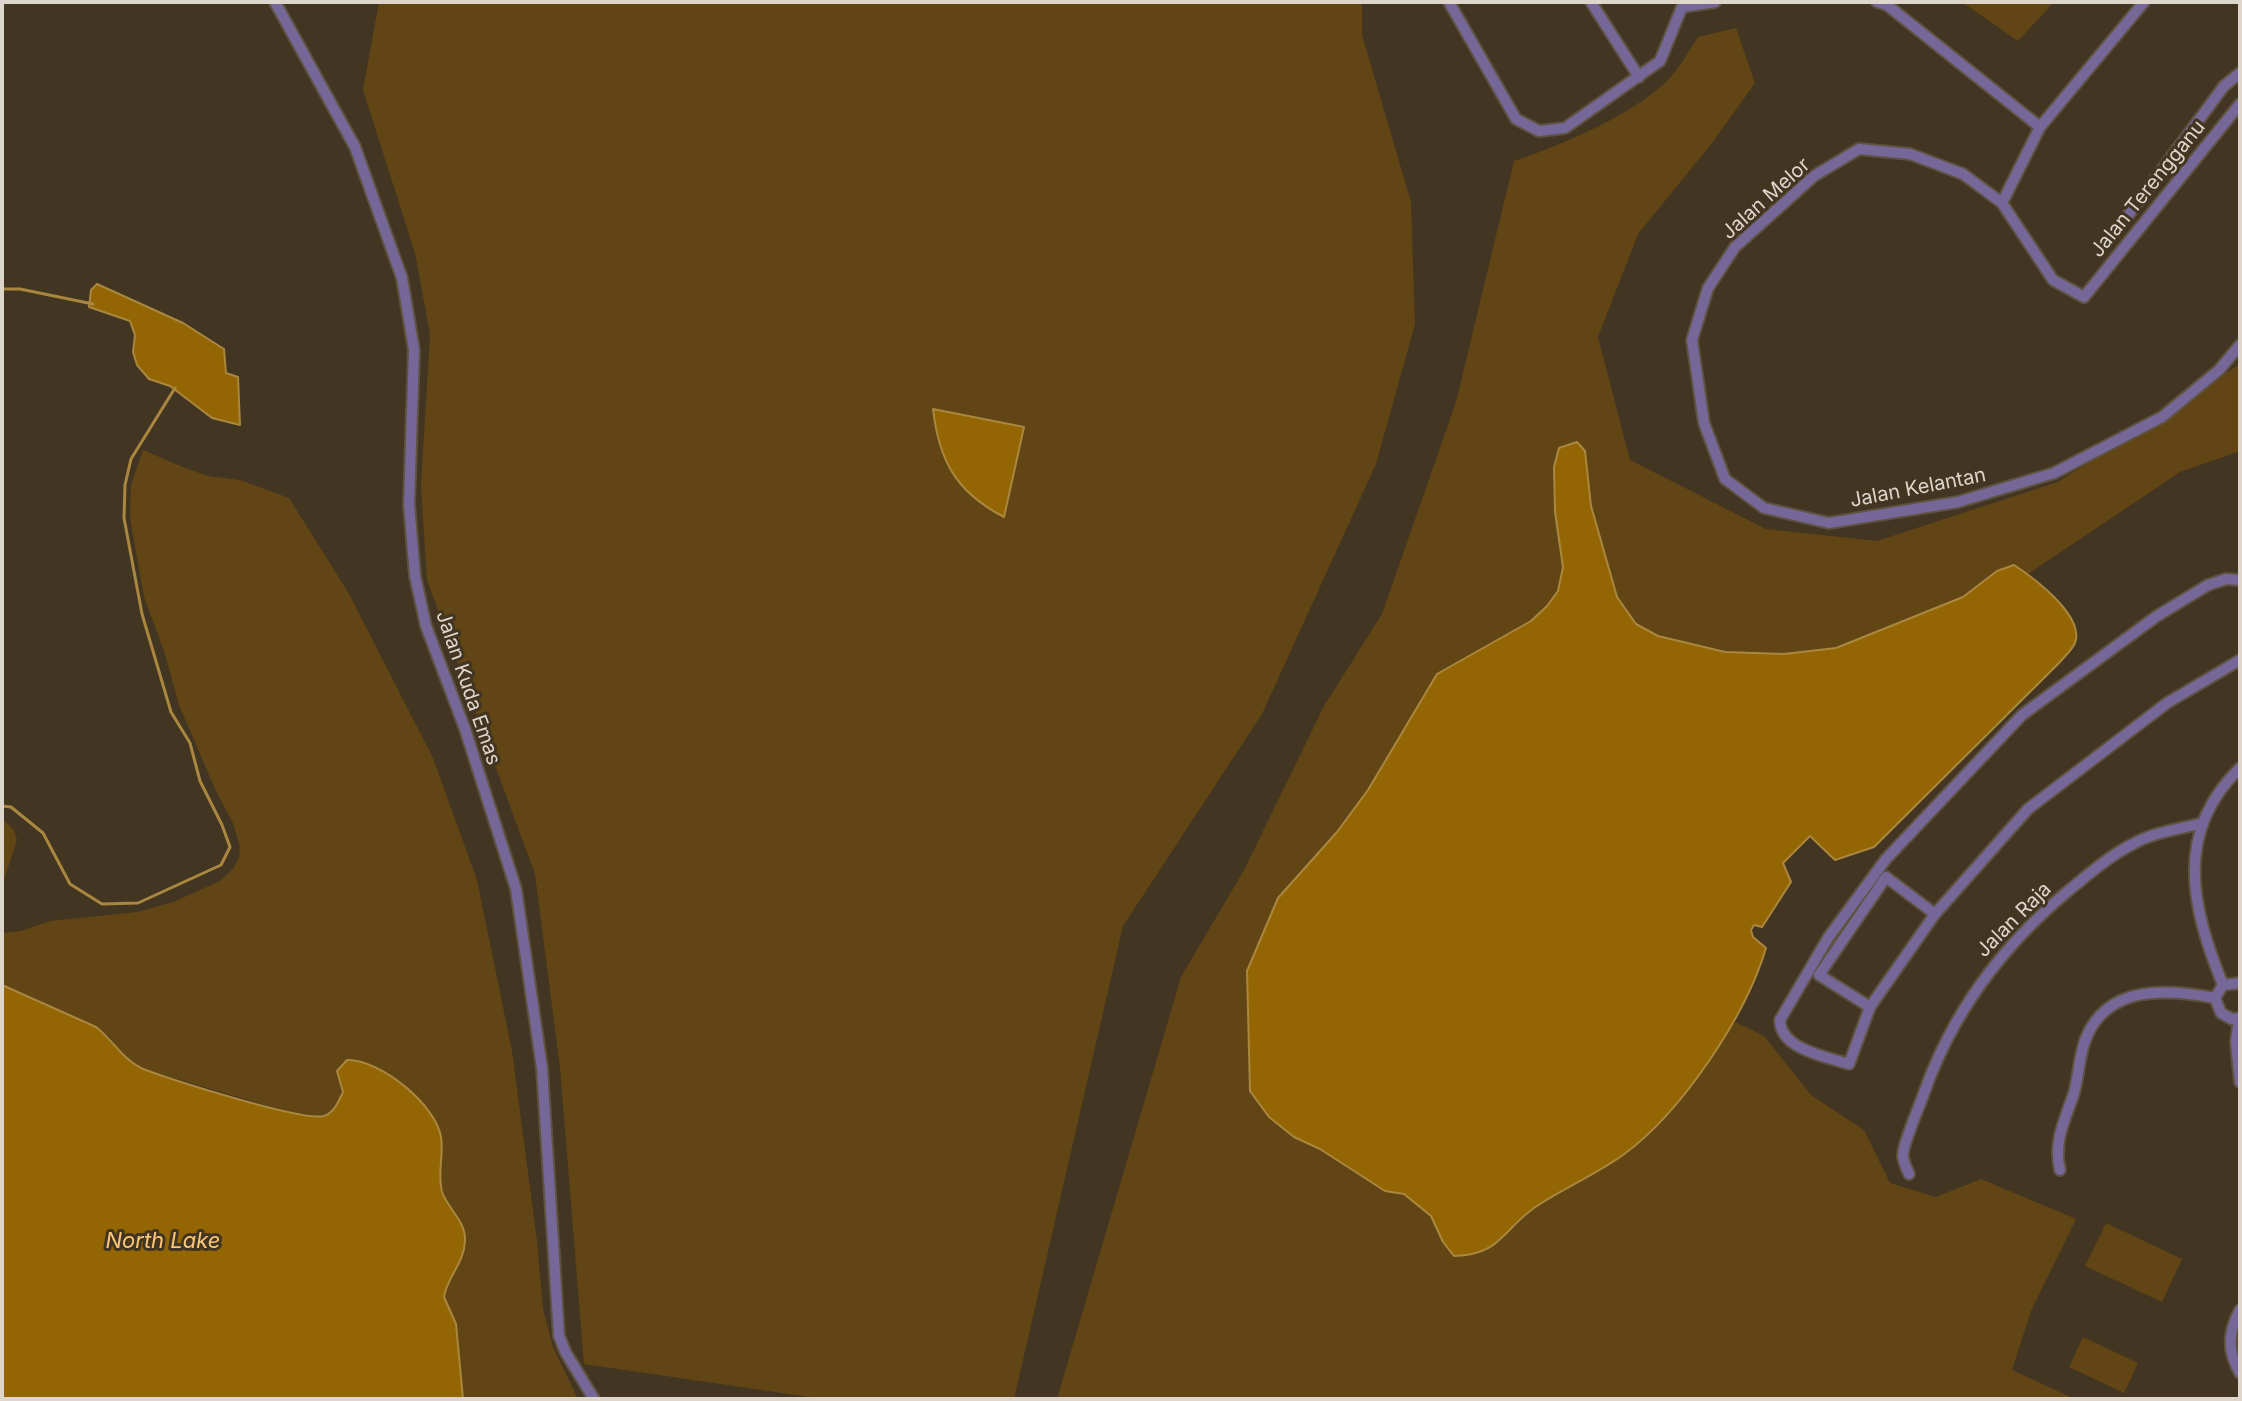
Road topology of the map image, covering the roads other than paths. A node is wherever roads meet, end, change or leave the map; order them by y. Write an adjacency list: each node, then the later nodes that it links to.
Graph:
1 (275, 2): 31 (street, Jalan Kuda Emas)
2 (1449, 2): 8 (street)
3 (1591, 2): 8 (street)
4 (1715, 2): 8 (street)
5 (1877, 2): 10 (street)
6 (2144, 2): 10 (street)
7 (2240, 73): 12 (street)
8 (1639, 77)
9 (2240, 104): 13 (street, Jalan Terengganu)
10 (2040, 127): 11 (street)
11 (2002, 203): 13 (street, Jalan Melor); 15 (street, Jalan Melor)
12 (2115, 233)
13 (2084, 297)
14 (2240, 345): 15 (street, Jalan Kelantan)
15 (1704, 423)
16 (2240, 580): 24 (street)
17 (2240, 660): 20 (street)
18 (2240, 768): 19 (street)
19 (2203, 823): 22 (street); 28 (street, Jalan Raja)
20 (1935, 914): 24 (street); 24 (street)
21 (2240, 983): 22 (street)
22 (2223, 985): 23 (street)
23 (2215, 998): 25 (street); 27 (street)
24 (1870, 1007)
25 (2239, 1018): 26 (street)
26 (2240, 1082)
27 (2060, 1170)
28 (1909, 1174)
29 (2240, 1310): 30 (street)
30 (2240, 1373)
31 (594, 1399)

